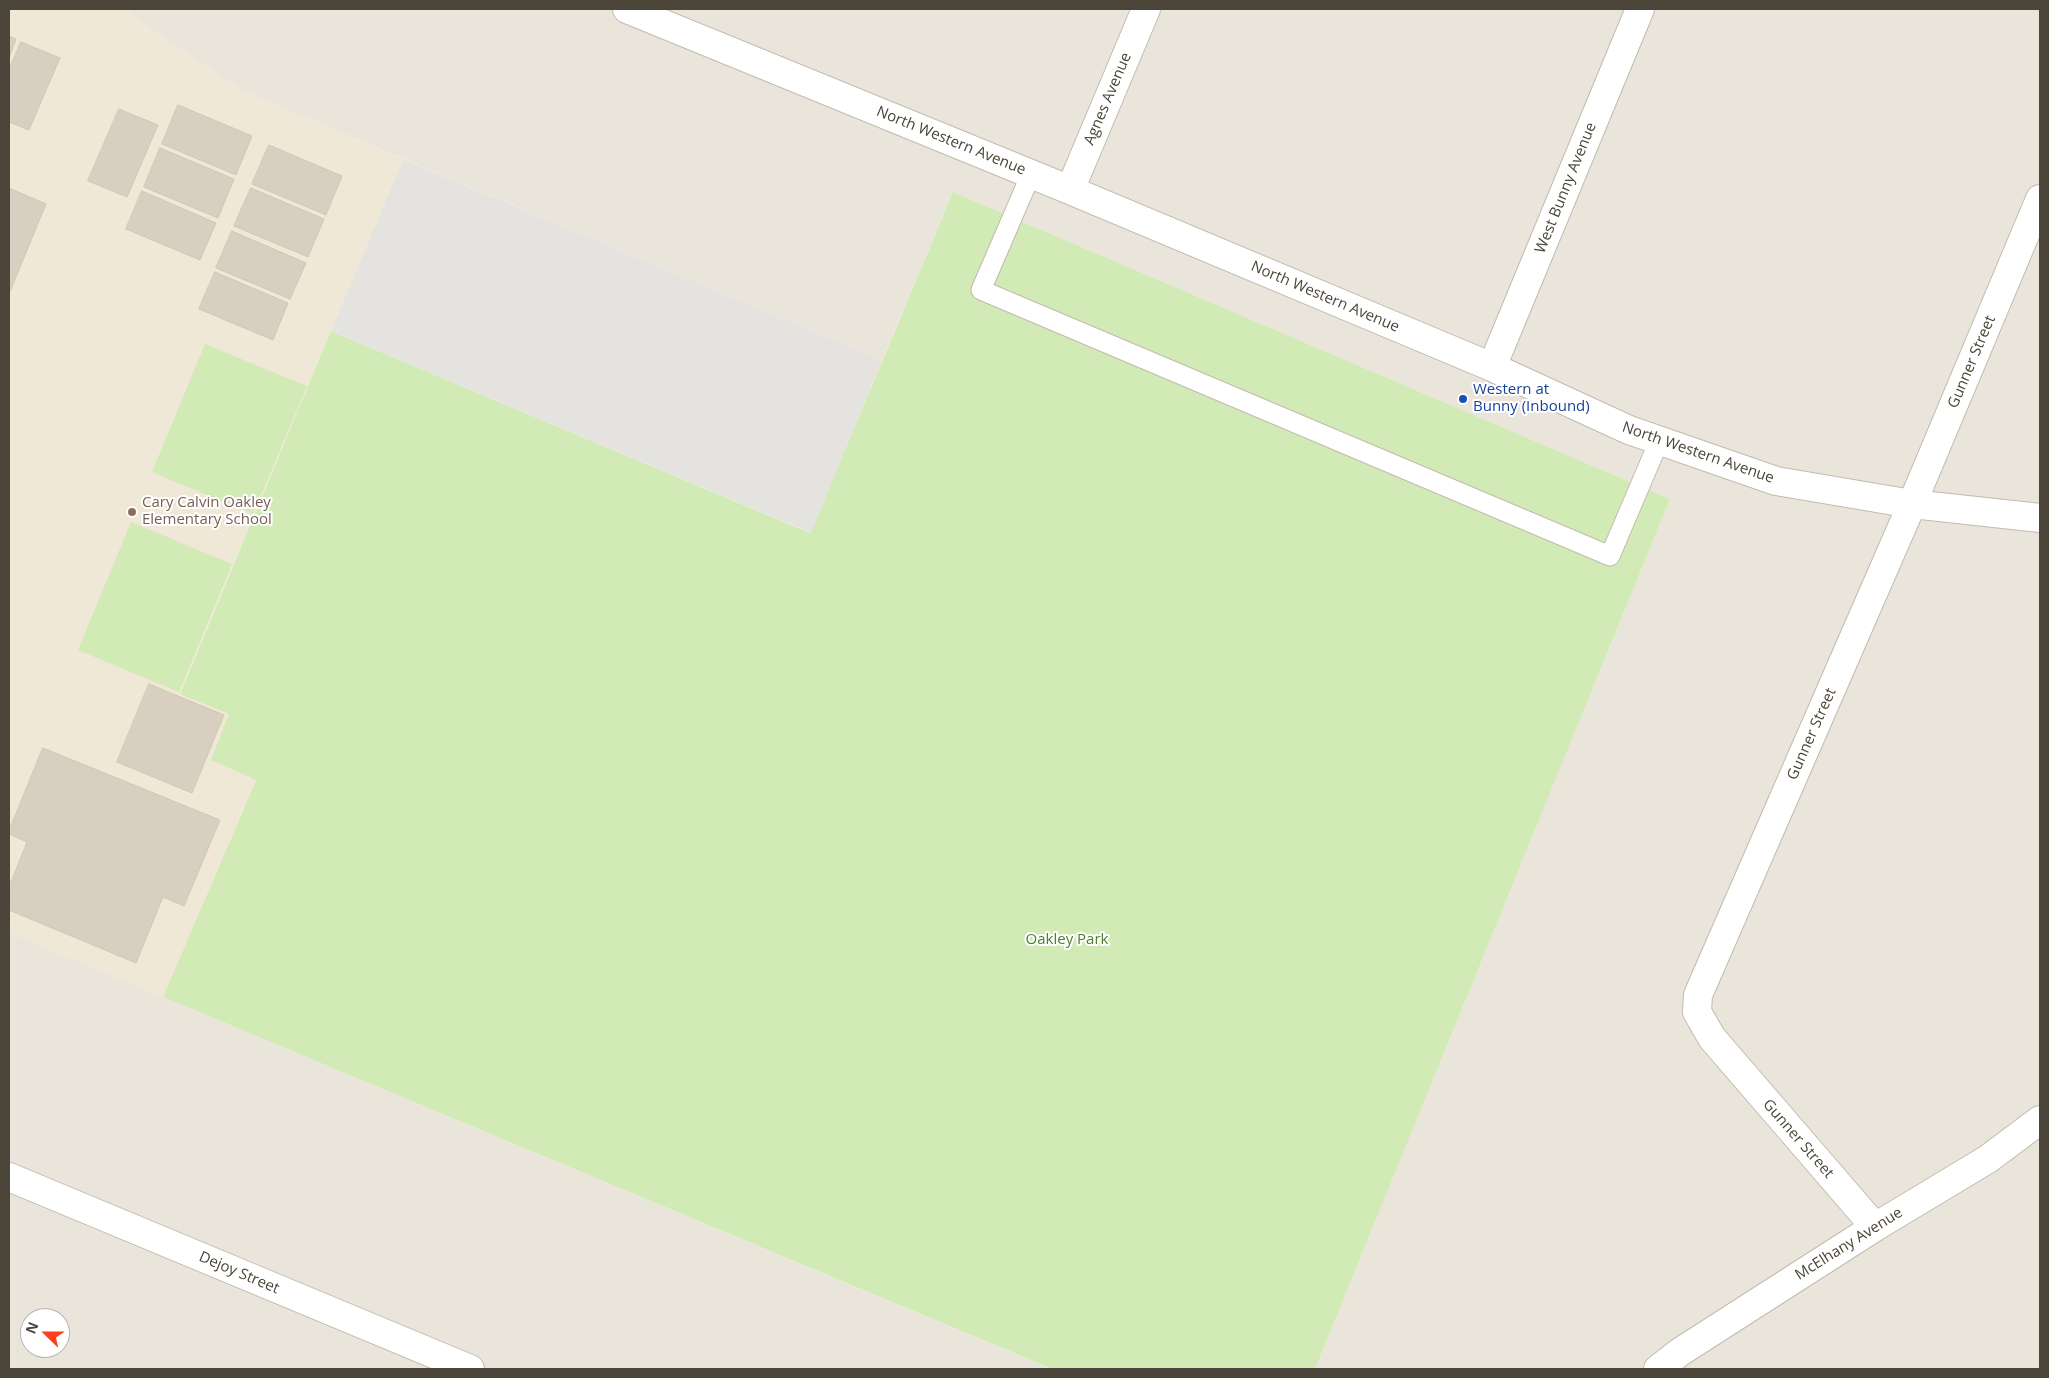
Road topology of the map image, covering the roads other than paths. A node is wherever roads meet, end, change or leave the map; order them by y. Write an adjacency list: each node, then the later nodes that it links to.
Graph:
1 (627, 9): 4 (street, North Western Avenue)
2 (1146, 9): 5 (street, Agnes Avenue)
3 (1640, 9): 7 (street, West Bunny Avenue)
4 (1030, 174): 5 (street, North Western Avenue); 8 (lane)
5 (1070, 190): 7 (street, North Western Avenue)
6 (2040, 199): 9 (street, Gunner Street)
7 (1492, 367): 8 (street, North Western Avenue)
8 (1658, 441): 9 (street, North Western Avenue)
9 (1912, 504): 10 (street, North Western Avenue); 13 (street, Gunner Street)
10 (2040, 518)
11 (2040, 1120): 13 (street, McElhany Avenue)
12 (9, 1177): 14 (street, Dejoy Street)
13 (1875, 1228): 15 (street, McElhany Avenue)
14 (470, 1369)
15 (1658, 1369)

